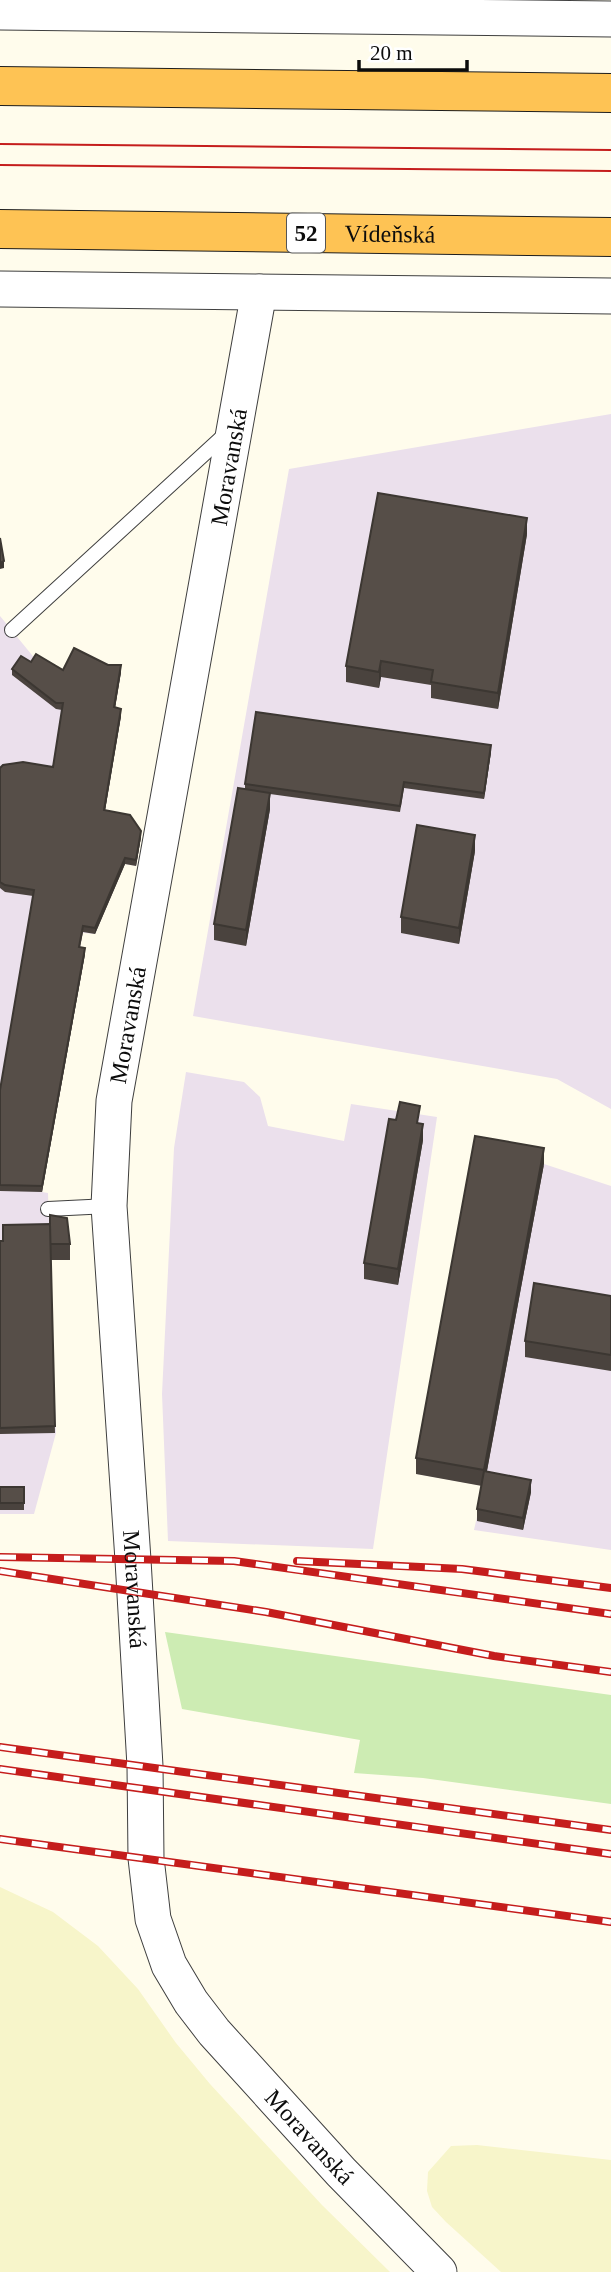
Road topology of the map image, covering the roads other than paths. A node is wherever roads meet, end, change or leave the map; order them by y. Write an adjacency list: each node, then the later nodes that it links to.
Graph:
1 (309, 8): 2 (street); 3 (street)
2 (0, 12)
3 (611, 19)
4 (0, 86): 5 (highway)
5 (611, 93)
6 (0, 229): 7 (highway, Vídeňská / 52)
7 (611, 237)
8 (0, 289): 9 (street)
9 (259, 292): 10 (street); 11 (street, Moravanská)
10 (611, 296)
11 (237, 424): 12 (lane); 13 (street, Moravanská)
12 (12, 630)
13 (109, 1206): 14 (lane); 15 (street, Moravanská)
14 (48, 1209)
15 (439, 2272)

